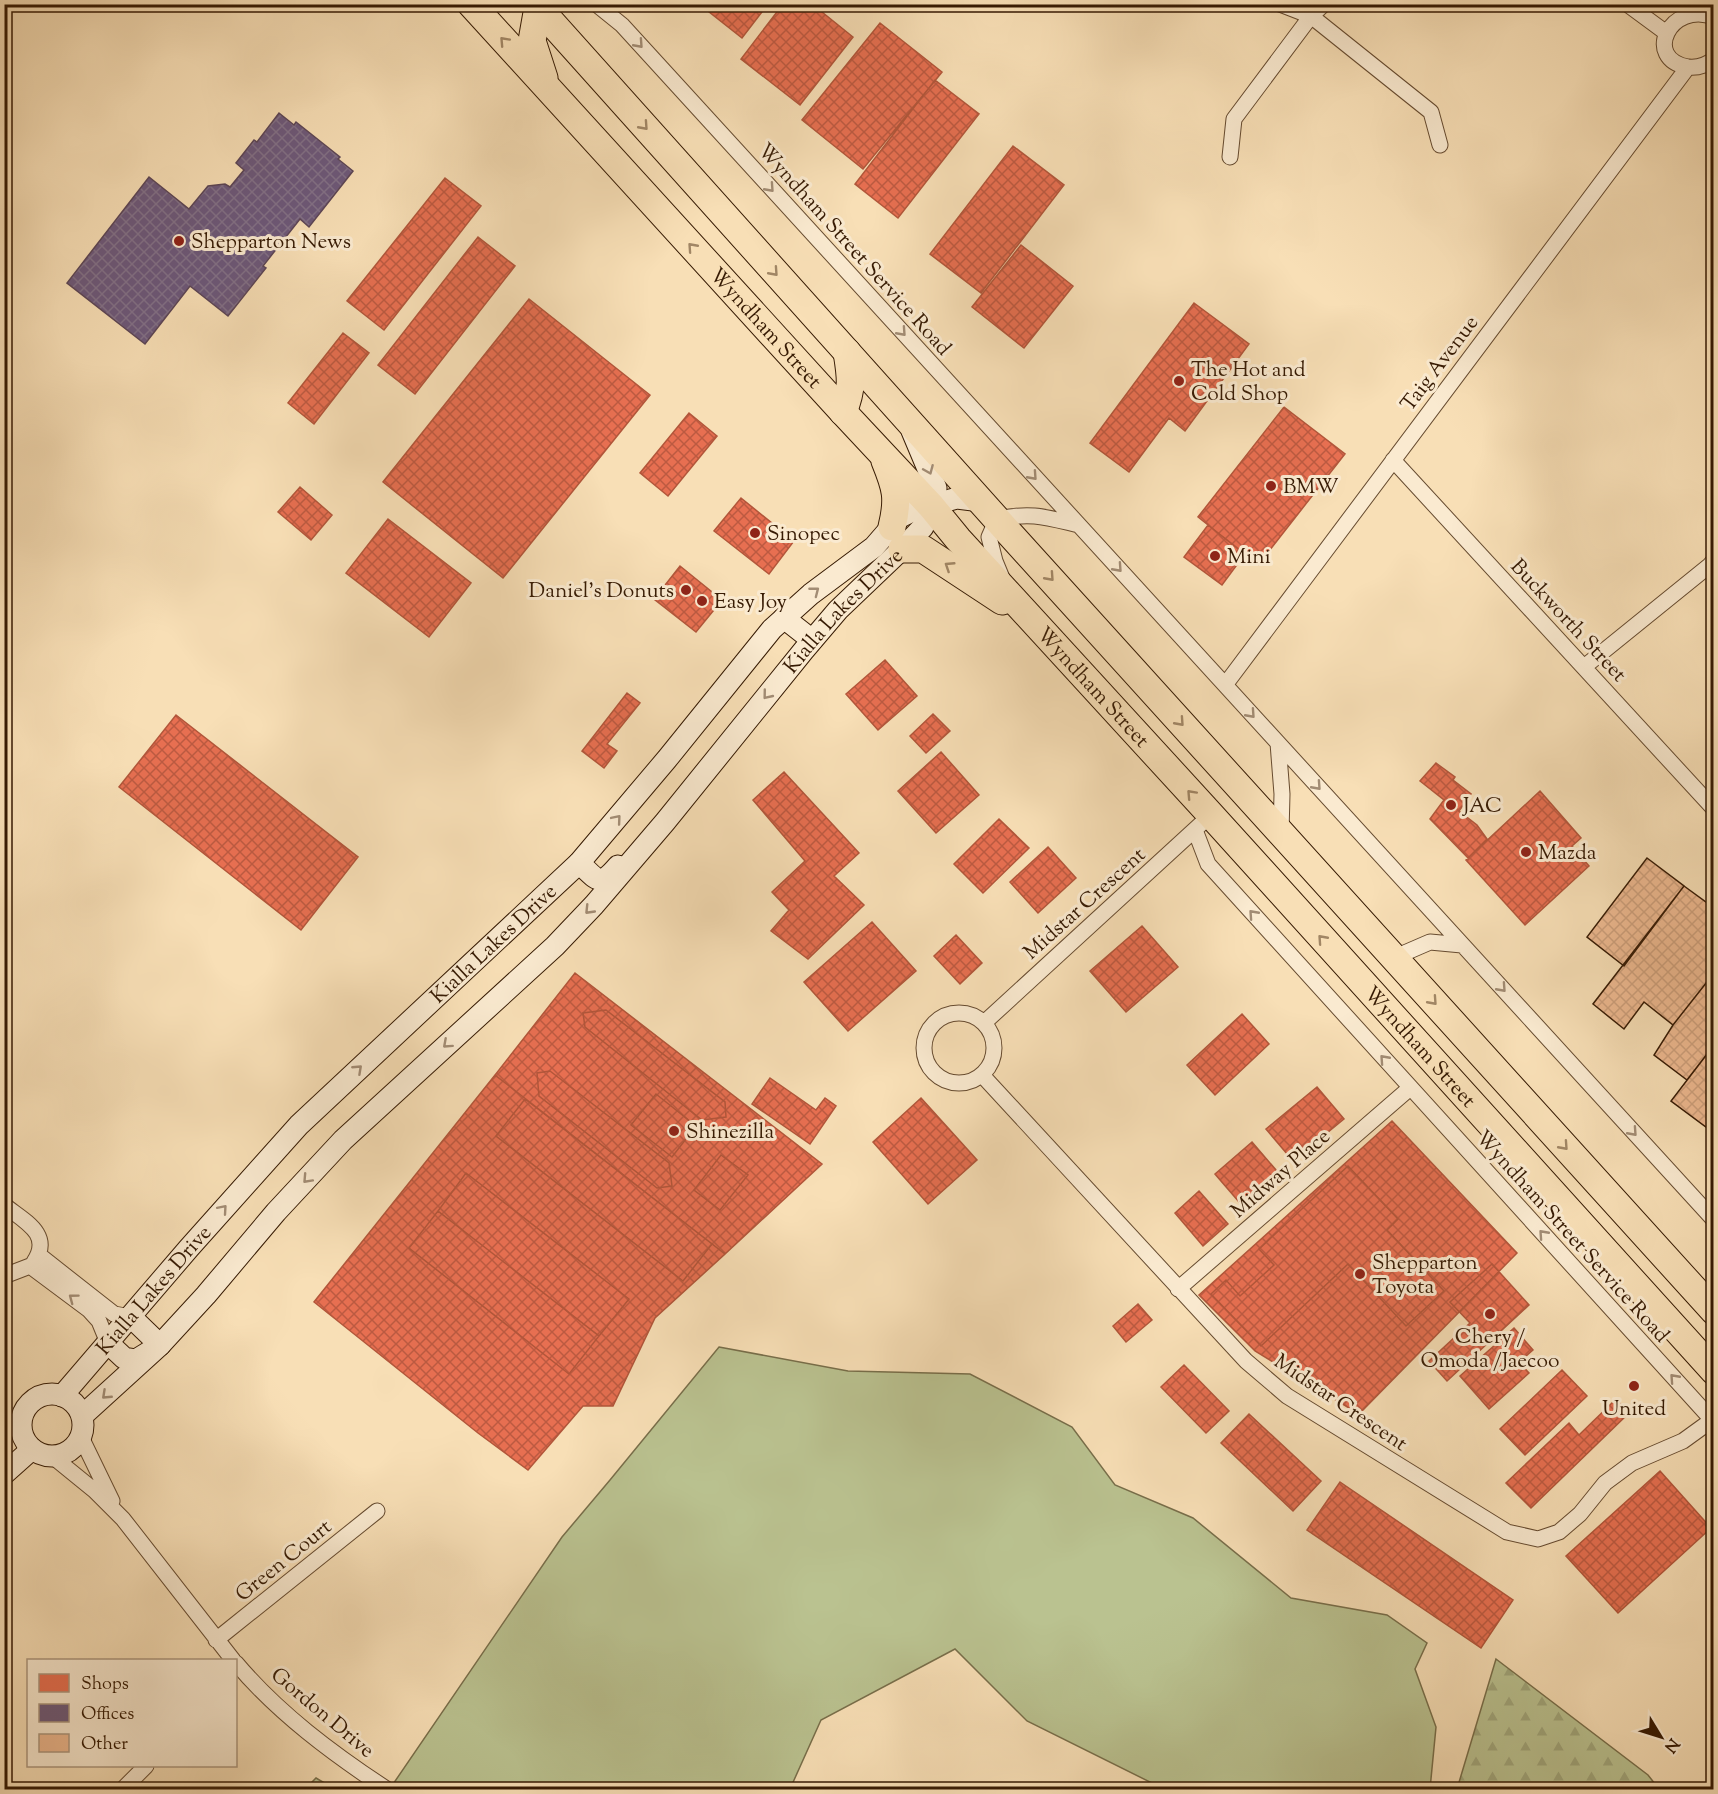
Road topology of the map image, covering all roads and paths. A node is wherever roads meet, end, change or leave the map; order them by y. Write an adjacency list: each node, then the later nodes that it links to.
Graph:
1 (471, 4): 12 (highway, Wyndham Street, one-way to 1)
2 (596, 4): 22 (street, Wyndham Street Service Road, one-way to 22)
3 (1280, 4): 7 (street)
4 (1324, 4): 7 (street)
5 (1627, 4): 9 (street)
6 (541, 6): 12 (highway); 15 (highway, Wyndham Street, one-way to 15)
7 (1311, 16): 13 (street); 14 (street)
8 (1713, 17): 9 (street)
9 (1665, 32): 11 (street)
10 (1713, 59): 11 (street)
11 (1688, 67): 19 (street, Taig Avenue)
12 (546, 85): 16 (highway, Wyndham Street, one-way to 12)
13 (1440, 145)
14 (1230, 157)
15 (847, 352): 16 (highway); 17 (highway, Wyndham Street)
16 (843, 412): 18 (highway, Wyndham Street)
17 (906, 417): 20 (street, Kialla Lakes Drive, one-way to 20); 21 (highway, Wyndham Street)
18 (882, 453): 20 (highway, Wyndham Street); 23 (highway)
19 (1393, 459): 29 (street, Buckworth Street); 30 (street, Taig Avenue)
20 (931, 506): 21 (street); 23 (street, Kialla Lakes Drive); 25 (highway, Wyndham Street)
21 (989, 510): 22 (street); 25 (street); 35 (highway, Wyndham Street, one-way to 35)
22 (1079, 525): 30 (street, Wyndham Street Service Road, one-way to 30)
23 (897, 538): 26 (street, Kialla Lakes Drive, one-way to 23); 27 (highway, one-way to 23); 28 (street, Kialla Lakes Drive)
24 (1713, 560): 29 (street)
25 (1010, 595): 27 (highway, Wyndham Street)
26 (784, 618): 28 (street); 36 (street, Kialla Lakes Drive, one-way to 26)
27 (1033, 621): 34 (highway, Wyndham Street, one-way to 27)
28 (812, 640): 33 (street, Kialla Lakes Drive, one-way to 33)
29 (1584, 667): 32 (street, Buckworth Street)
30 (1225, 685): 31 (street, Wyndham Street Service Road, one-way to 31)
31 (1278, 743): 35 (street); 38 (street, Wyndham Street Service Road, one-way to 38)
32 (1713, 809)
33 (665, 822): 36 (street); 53 (street, Kialla Lakes Drive, one-way to 53)
34 (1203, 823): 40 (highway, Wyndham Street, one-way to 34); 42 (street, Midstar Crescent); 44 (street, Wyndham Street Service Road, one-way to 34)
35 (1281, 834): 37 (highway, Wyndham Street)
36 (579, 863): 51 (street, Kialla Lakes Drive, one-way to 36)
37 (1367, 929): 39 (highway, Wyndham Street); 40 (highway)
38 (1462, 945): 39 (street); 46 (street, Wyndham Street Service Road, one-way to 46)
39 (1394, 958): 41 (highway); 50 (highway, Wyndham Street, one-way to 50)
40 (1346, 966): 41 (highway, Wyndham Street)
41 (1371, 993): 54 (highway, Wyndham Street)
42 (985, 1022): 43 (street); 43 (street)
43 (982, 1075): 49 (street, Midstar Crescent)
44 (1410, 1088): 49 (street, Midway Place); 57 (street, Wyndham Street Service Road, one-way to 44)
45 (4, 1205): 47 (street)
46 (1713, 1220)
47 (35, 1260): 48 (street); 51 (street); 52 (street, one-way to 47)
48 (4, 1276)
49 (1178, 1289): 57 (street, Midstar Crescent)
50 (1713, 1311)
51 (131, 1317): 52 (street, Kialla Lakes Drive); 53 (street)
52 (108, 1343): 53 (street); 55 (street, Kialla Lakes Drive)
53 (160, 1345): 56 (street, Kialla Lakes Drive, one-way to 56)
54 (1713, 1371)
55 (62, 1396): 56 (street); 58 (street)
56 (82, 1416): 59 (street)
57 (1712, 1421)
58 (13, 1435): 60 (street)
59 (81, 1437): 60 (street); 63 (street, Gordon Drive)
60 (42, 1453): 61 (street); 63 (street, Gordon Drive)
61 (4, 1474)
62 (377, 1512): 64 (street, Green Court)
63 (123, 1519): 64 (street, Gordon Drive)
64 (216, 1640): 65 (street, Gordon Drive)
65 (230, 1659)
66 (237, 1668): 69 (street, Gordon Drive)
67 (145, 1767): 68 (street)
68 (122, 1790)
69 (388, 1790)

